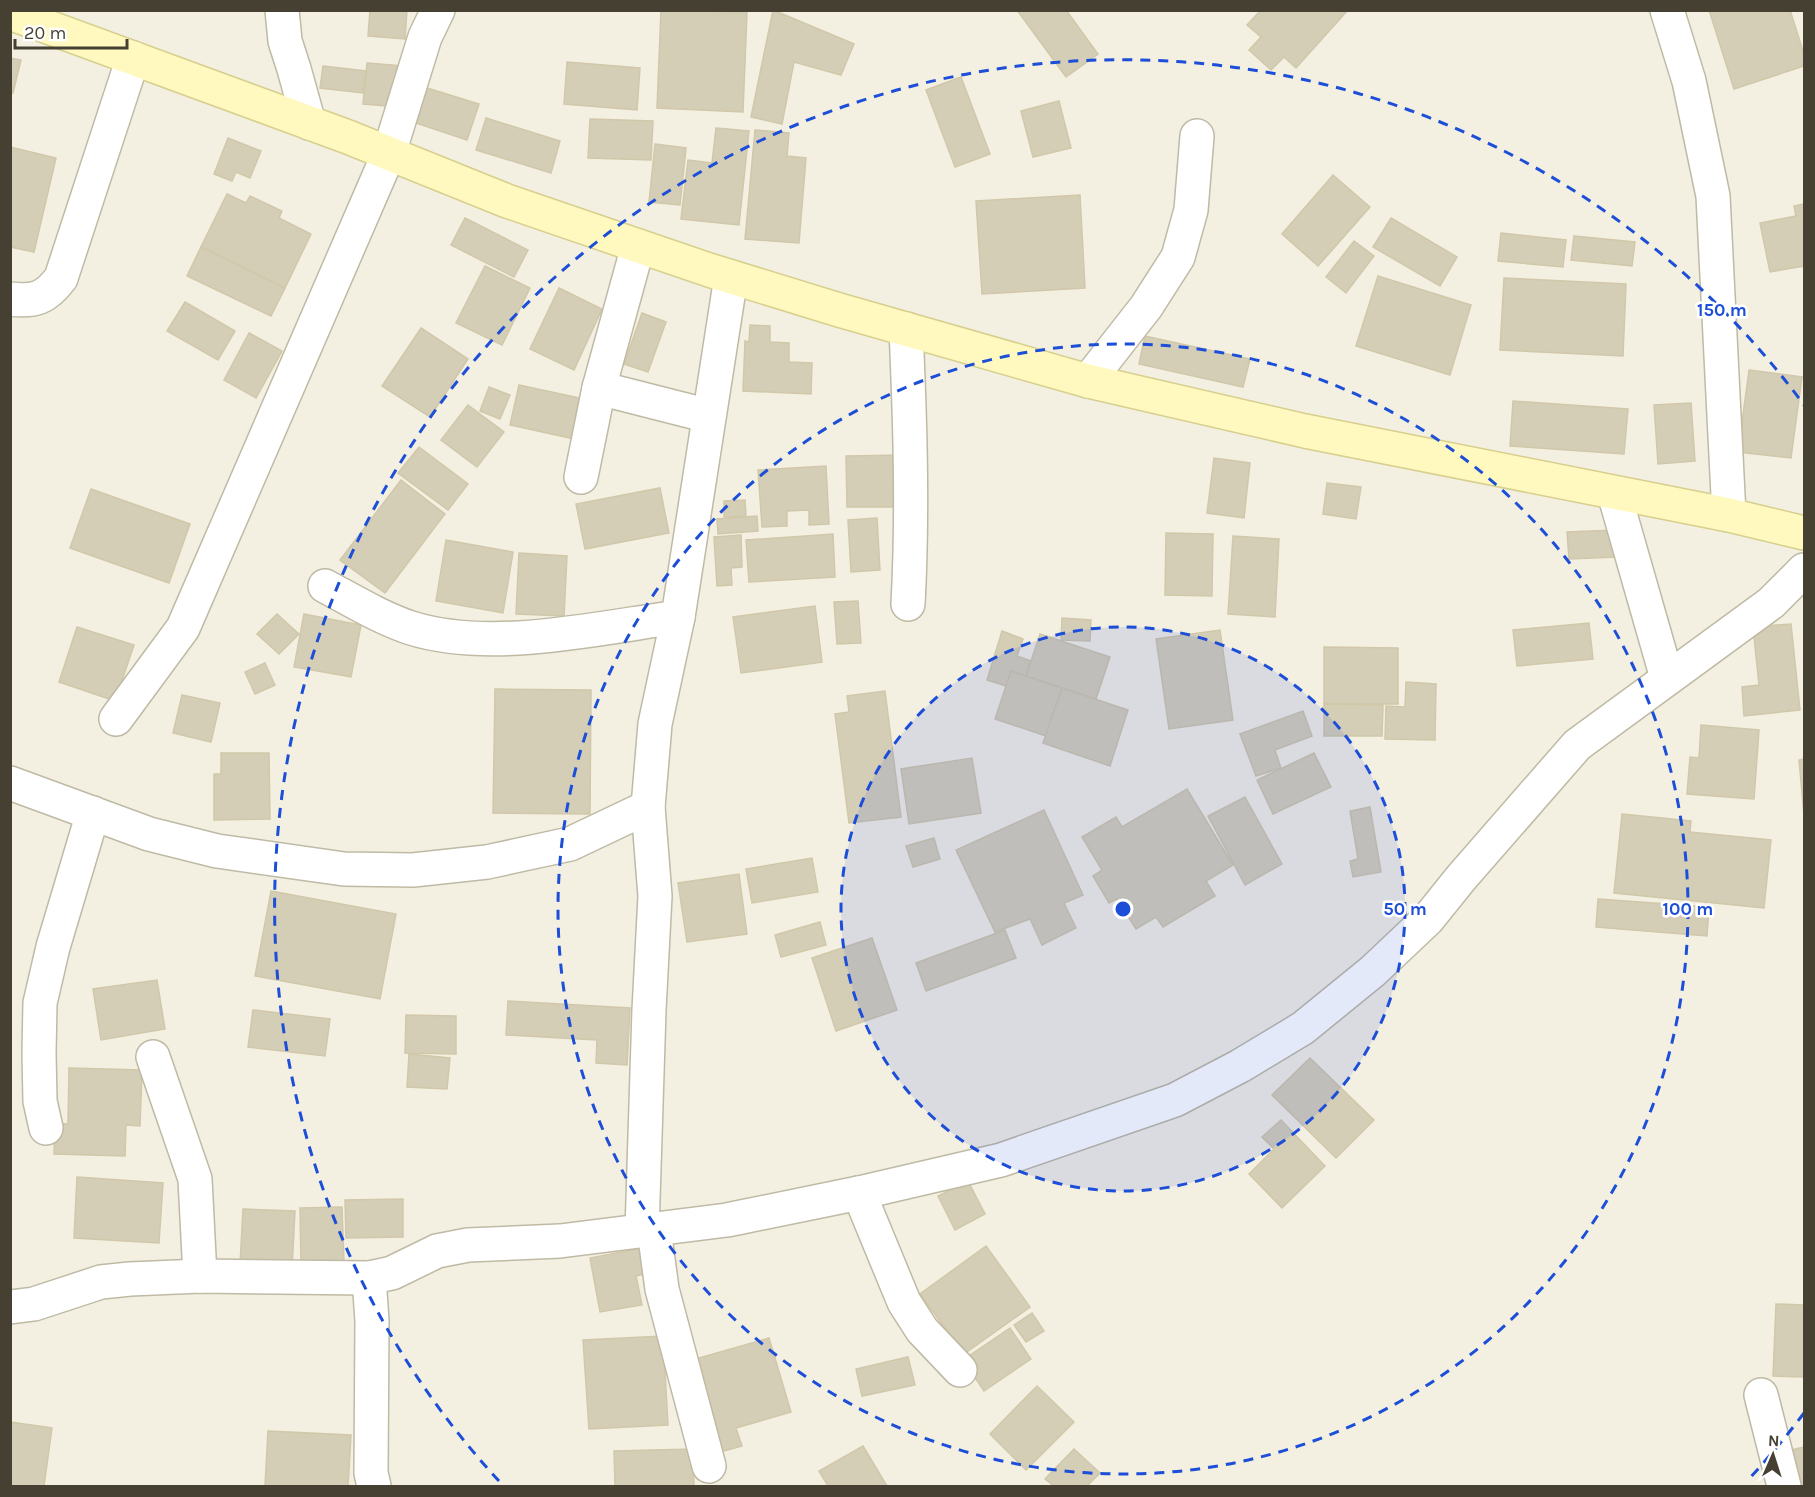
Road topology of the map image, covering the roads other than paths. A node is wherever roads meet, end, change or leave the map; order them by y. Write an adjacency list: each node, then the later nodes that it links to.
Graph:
1 (282, 10): 6 (street)
2 (438, 10): 8 (street)
3 (1667, 10): 18 (street)
4 (10, 13): 5 (main road)
5 (133, 58): 6 (main road); 11 (street)
6 (309, 123): 8 (main road)
7 (1197, 136): 13 (street)
8 (389, 153): 9 (main road); 25 (street)
9 (638, 246): 10 (main road); 14 (street)
10 (731, 277): 12 (main road); 15 (street)
11 (10, 299)
12 (906, 329): 13 (main road); 22 (street)
13 (1088, 381): 17 (main road)
14 (599, 388): 15 (street); 16 (street)
15 (709, 416): 23 (street)
16 (581, 477)
17 (1614, 493): 18 (main road); 24 (street)
18 (1729, 515): 19 (main road)
19 (1804, 533)
20 (1804, 570): 24 (street)
21 (325, 586): 23 (street)
22 (908, 604)
23 (678, 617): 27 (street)
24 (1667, 678): 31 (street)
25 (116, 719)
26 (10, 783): 28 (street)
27 (648, 807): 28 (street); 32 (street)
28 (93, 813): 30 (street)
29 (153, 1057): 33 (street)
30 (46, 1128)
31 (859, 1193): 32 (street); 36 (street)
32 (648, 1230): 34 (street); 38 (street)
33 (201, 1276): 34 (street); 35 (street)
34 (369, 1278): 39 (street)
35 (10, 1307)
36 (960, 1370)
37 (1761, 1395): 40 (street)
38 (709, 1466)
39 (374, 1486)
40 (1784, 1486)

